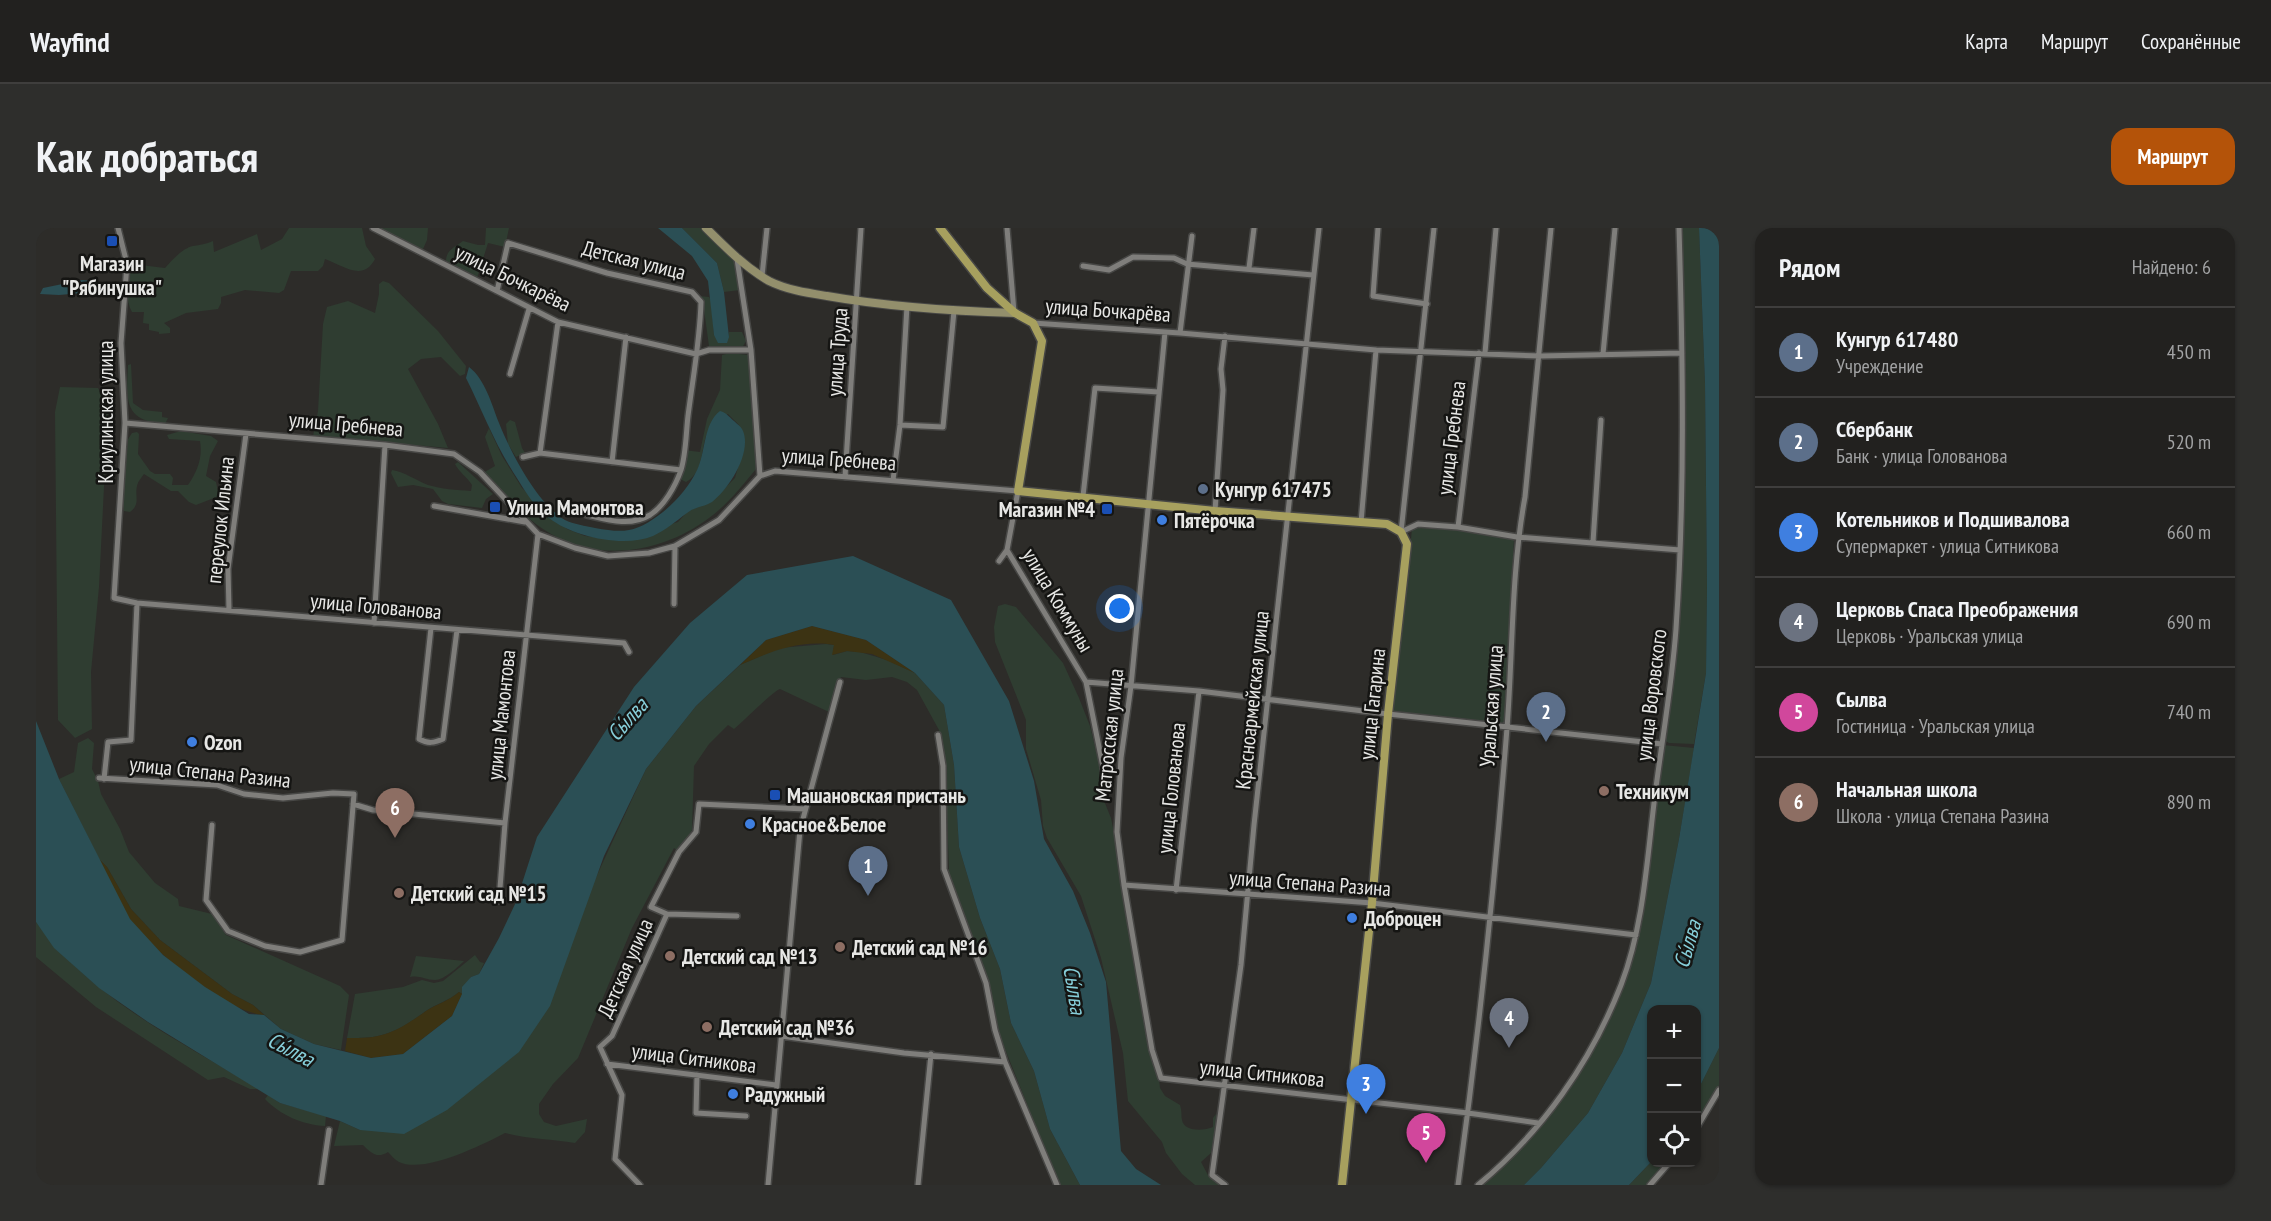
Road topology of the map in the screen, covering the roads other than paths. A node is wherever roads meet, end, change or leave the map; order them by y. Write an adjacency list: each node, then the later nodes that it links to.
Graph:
1 (118, 228): 48 (street, Криулинская улица)
2 (373, 228): 23 (street, улица Бочкарёва)
3 (706, 228): 17 (street, улица Бочкарёва)
4 (767, 228): 22 (street)
5 (861, 228): 24 (street, улица Труда)
6 (940, 228): 29 (main road)
7 (1007, 228): 29 (street)
8 (1254, 228): 20 (street)
9 (1319, 228): 21 (street, Красноармейская улица)
10 (1378, 228): 25 (street)
11 (1434, 228): 25 (street, улица Гагарина)
12 (1496, 228): 40 (street)
13 (1551, 228): 44 (street, Уральская улица)
14 (1615, 228): 43 (street)
15 (1679, 228): 41 (street, улица Воровского)
16 (1192, 236): 18 (street)
17 (737, 259): 22 (street, улица Бочкарёва); 37 (street)
18 (1187, 264): 19 (street); 20 (street); 33 (street)
19 (1083, 266)
20 (1249, 268): 21 (street)
21 (1313, 275): 36 (street, Красноармейская улица)
22 (762, 276): 24 (street, улица Бочкарёва)
23 (497, 291): 27 (street, улица Бочкарёва); 42 (street, Детская улица)
24 (856, 301): 26 (street, улица Бочкарёва); 57 (street, улица Труда)
25 (1427, 304): 39 (street, улица Гагарина)
26 (907, 306): 28 (street, улица Бочкарёва); 49 (street)
27 (530, 309): 30 (street, улица Бочкарёва); 45 (street)
28 (954, 311): 29 (street, улица Бочкарёва); 49 (street)
29 (1015, 313): 31 (main road, улица Бочкарёва)
30 (558, 322): 35 (street, улица Бочкарёва); 52 (street)
31 (1033, 323): 32 (street, улица Бочкарёва); 59 (main road, улица Коммуны)
32 (1165, 332): 33 (street, улица Бочкарёва); 46 (street, Матросская улица)
33 (1180, 333): 34 (street, улица Бочкарёва)
34 (1224, 336): 36 (street, улица Бочкарёва); 63 (street)
35 (626, 338): 42 (street, улица Бочкарёва); 54 (street)
36 (1307, 343): 38 (street, улица Бочкарёва); 65 (street, Красноармейская улица)
37 (751, 350): 42 (street, улица Бочкарёва); 56 (street)
38 (1376, 350): 39 (street, улица Бочкарёва); 66 (street)
39 (1422, 350): 40 (street, улица Бочкарёва); 69 (street, улица Гагарина)
40 (1482, 353): 44 (street, улица Бочкарёва); 68 (street, улица Гребнева)
41 (1682, 353): 43 (street, улица Бочкарёва); 75 (street, улица Воровского)
42 (696, 354): 55 (street, Детская улица)
43 (1604, 354): 44 (street, улица Бочкарёва)
44 (1540, 356): 71 (street, Уральская улица)
45 (510, 374)
46 (1159, 392): 60 (street); 61 (street, Матросская улица)
47 (1601, 420): 72 (street)
48 (125, 423): 50 (street, улица Гребнева); 77 (street, Криулинская улица)
49 (900, 425): 58 (street)
50 (246, 434): 51 (street, улица Гребнева); 80 (street, переулок Ильина)
51 (385, 445): 67 (street, улица Гребнева); 81 (street)
52 (540, 453): 53 (street); 54 (street)
53 (523, 457)
54 (612, 462): 55 (street)
55 (681, 470): 64 (street)
56 (760, 476): 57 (street, улица Гребнева); 73 (street, улица Гребнева)
57 (845, 477): 58 (street, улица Гребнева)
58 (893, 480): 59 (street, улица Гребнева)
59 (1018, 491): 60 (main road, улица Гребнева); 74 (street, улица Коммуны)
60 (1083, 496): 61 (main road, улица Гребнева)
61 (1148, 504): 63 (main road, улица Гребнева); 88 (street, Матросская улица)
62 (434, 506): 67 (street)
63 (1215, 511): 65 (main road, улица Гребнева)
64 (587, 515)
65 (1288, 516): 66 (main road, улица Гребнева); 90 (street, Красноармейская улица)
66 (1361, 522): 69 (main road, улица Гребнева)
67 (527, 523): 70 (street, улица Гребнева)
68 (1458, 527): 69 (street, улица Гребнева); 71 (street, улица Гребнева)
69 (1401, 532): 91 (main road, улица Гагарина)
70 (538, 534): 73 (street, улица Гребнева); 84 (street, улица Мамонтова)
71 (1517, 537): 72 (street, улица Гребнева); 92 (street, Уральская улица)
72 (1593, 542): 75 (street, улица Гребнева)
73 (675, 546): 79 (street)
74 (1007, 550): 76 (street); 87 (street, улица Коммуны)
75 (1680, 550): 94 (street, улица Воровского)
76 (999, 561)
77 (114, 598): 78 (street, улица Голованова)
78 (137, 603): 80 (street, улица Голованова); 96 (street, улица Степана Разина)
79 (674, 604)
80 (229, 610): 81 (street, улица Голованова)
81 (374, 623): 82 (street, улица Голованова)
82 (430, 628): 83 (street, улица Голованова); 83 (street)
83 (457, 630): 84 (street, улица Голованова)
84 (526, 635): 85 (street, улица Голованова); 98 (street, улица Мамонтова)
85 (629, 652)
86 (840, 681): 97 (street)
87 (1086, 682): 88 (street); 95 (street, улица Коммуны)
88 (1131, 686): 89 (street); 100 (street, Матросская улица)
89 (1199, 691): 90 (street); 101 (street, улица Голованова)
90 (1269, 700): 91 (street); 102 (street, Красноармейская улица)
91 (1388, 714): 92 (street); 104 (main road, улица Гагарина)
92 (1507, 726): 94 (street); 107 (street, Уральская улица)
93 (938, 735): 111 (street)
94 (1662, 744): 108 (street, улица Воровского)
95 (1105, 788)
96 (353, 804): 98 (street); 99 (street)
97 (805, 809): 105 (street, Детская улица); 109 (street)
98 (505, 823): 103 (street, улица Мамонтова)
99 (212, 825)
100 (1124, 885): 101 (street, улица Степана Разина); 114 (street, Матросская улица)
101 (1176, 890): 102 (street, улица Степана Разина)
102 (1249, 895): 104 (street, улица Степана Разина); 116 (street, Красноармейская улица)
103 (499, 901)
104 (1372, 903): 107 (street, улица Степана Разина); 118 (main road, улица Гагарина)
105 (667, 914): 106 (street); 112 (street, Детская улица)
106 (737, 916)
107 (1490, 918): 108 (street, улица Степана Разина); 119 (street, Уральская улица)
108 (1636, 935): 122 (street, улица Воровского)
109 (781, 1036): 110 (street, улица Ситникова); 115 (street)
110 (931, 1054): 111 (street, улица Ситникова); 128 (street)
111 (1005, 1062): 129 (street)
112 (607, 1065): 113 (street, улица Ситникова); 126 (street, Детская улица)
113 (697, 1075): 115 (street, улица Ситникова); 120 (street)
114 (1161, 1078): 116 (street, улица Ситникова)
115 (776, 1086): 127 (street)
116 (1224, 1086): 118 (street, улица Ситникова); 130 (street, Красноармейская улица)
117 (1719, 1090): 121 (street)
118 (1351, 1099): 119 (street, улица Ситникова); 131 (main road, улица Гагарина)
119 (1468, 1113): 122 (street, улица Ситникова); 132 (street, Уральская улица)
120 (746, 1116)
121 (1701, 1121)
122 (1538, 1123): 133 (street, улица Воровского)
123 (329, 1130): 125 (street)
124 (1666, 1167): 134 (street)
125 (321, 1185)
126 (640, 1185)
127 (768, 1185)
128 (918, 1185)
129 (1057, 1185)
130 (1225, 1185)
131 (1342, 1185)
132 (1458, 1185)
133 (1478, 1185)
134 (1650, 1185)

